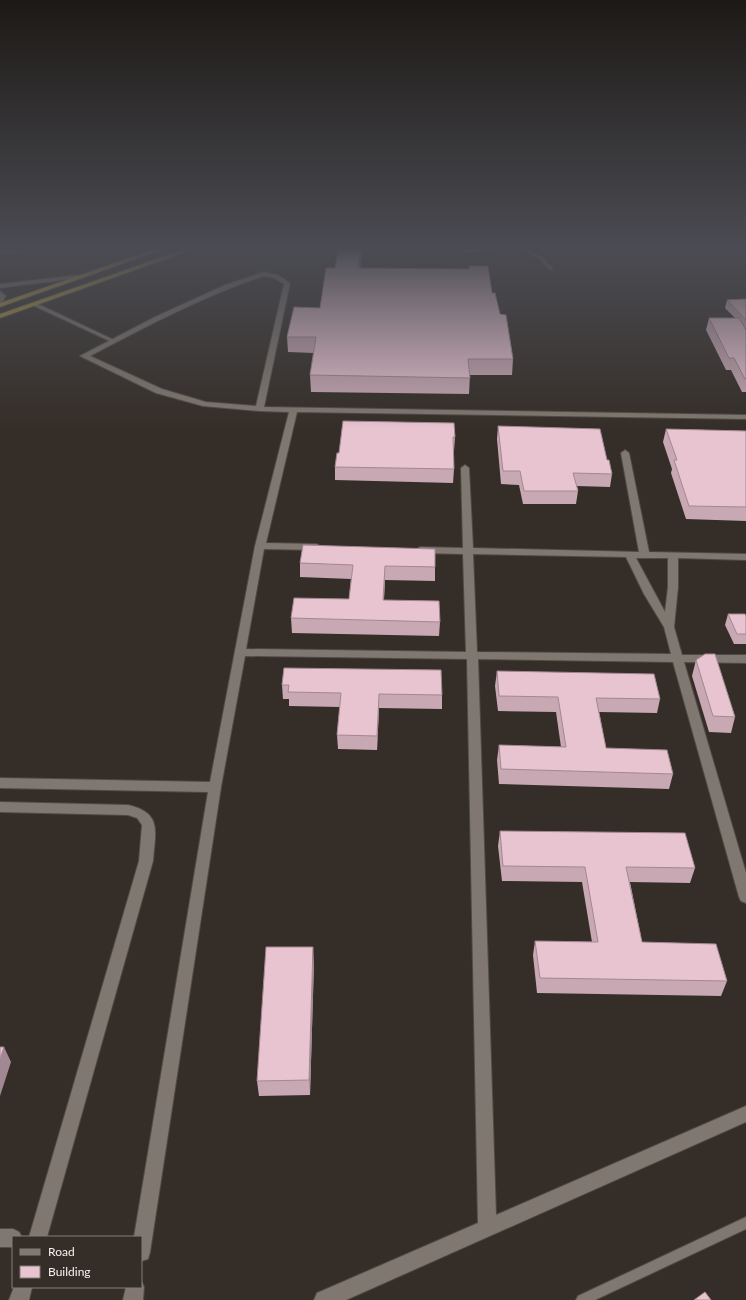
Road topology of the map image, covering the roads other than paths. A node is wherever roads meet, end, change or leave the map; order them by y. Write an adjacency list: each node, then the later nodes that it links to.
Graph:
1 (24, 308): 5 (highway)
2 (42, 308): 6 (lane)
3 (180, 308): 6 (street)
4 (282, 308): 7 (street)
5 (0, 316)
6 (114, 341): 7 (street)
7 (258, 409): 8 (street)
8 (293, 411): 9 (street); 12 (street)
9 (746, 417)
10 (625, 453): 17 (street)
11 (465, 468): 15 (street)
12 (260, 546): 13 (street); 21 (street)
13 (329, 548)
14 (407, 549): 15 (street)
15 (468, 551): 16 (street); 22 (street)
16 (629, 554): 17 (street); 20 (street)
17 (645, 555): 18 (street)
18 (673, 555): 19 (street); 20 (street)
19 (746, 557)
20 (669, 627): 23 (street)
21 (240, 652): 22 (street); 26 (street)
22 (472, 656): 23 (street); 31 (street)
23 (677, 658): 24 (street); 28 (street)
24 (746, 659)
25 (0, 784): 26 (street)
26 (215, 787): 35 (street)
27 (0, 807): 32 (street)
28 (746, 897)
29 (746, 1114): 31 (street)
30 (746, 1223): 41 (lane)
31 (487, 1228): 40 (street)
32 (38, 1236)
33 (0, 1238): 34 (street)
34 (12, 1238)
35 (142, 1246)
36 (23, 1288): 38 (street)
37 (136, 1288): 39 (street)
38 (19, 1300)
39 (133, 1300)
40 (324, 1300)
41 (582, 1300)

